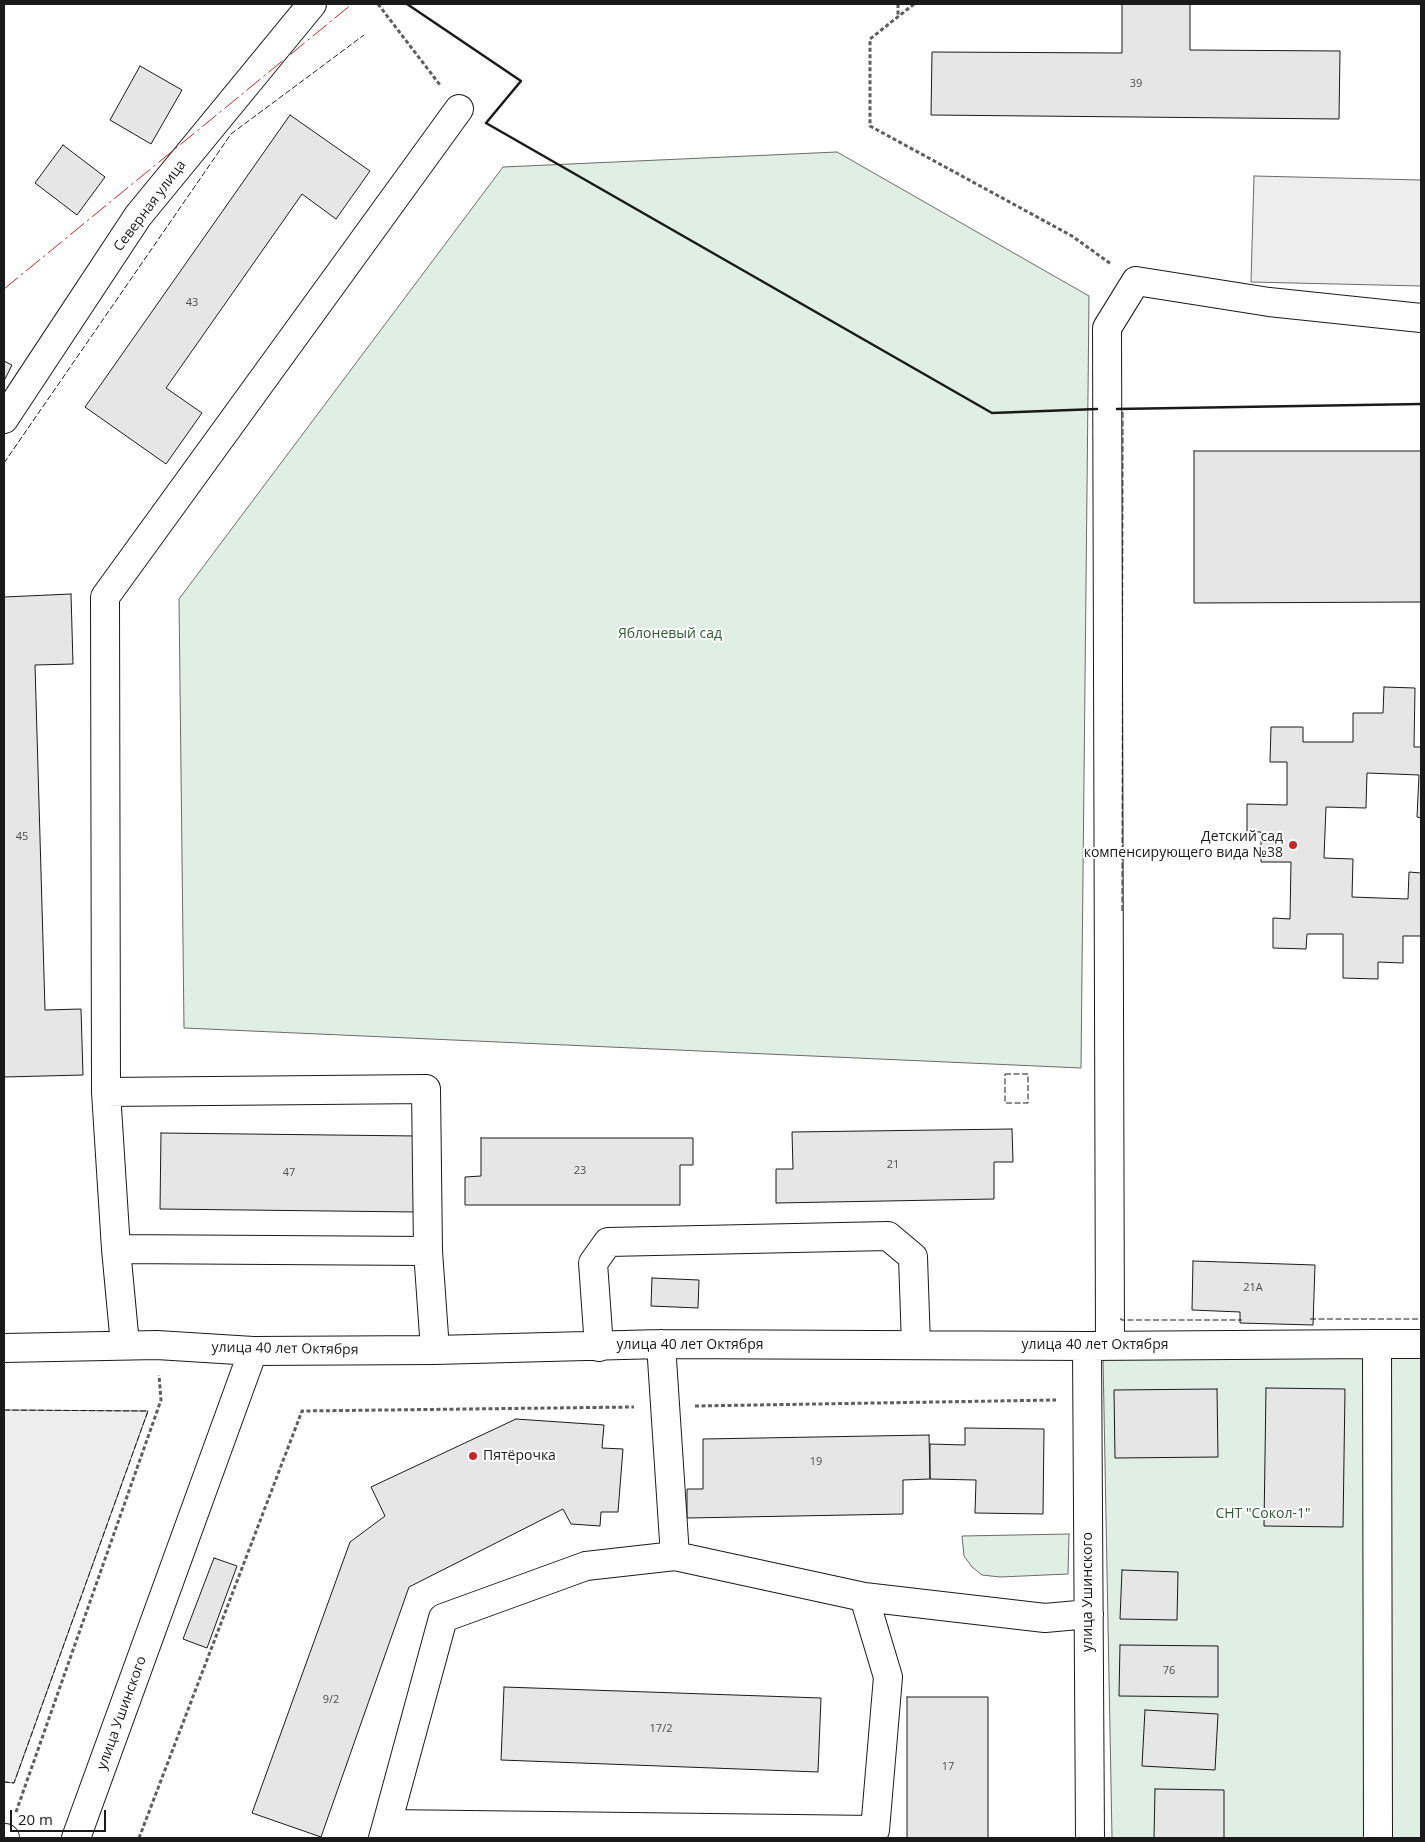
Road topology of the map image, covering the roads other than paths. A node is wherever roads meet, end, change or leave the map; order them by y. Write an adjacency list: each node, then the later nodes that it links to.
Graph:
1 (312, 4): 4 (street, Северная улица)
2 (459, 109): 5 (street)
3 (1421, 318): 14 (street, улица Ушинского)
4 (4, 419)
5 (106, 1092): 6 (street); 7 (street)
6 (116, 1249): 7 (street); 8 (street)
7 (428, 1251): 16 (street)
8 (125, 1344): 15 (street, улица 40 лет Октября); 17 (street, улица 40 лет Октября)
9 (661, 1344): 12 (street, улица 40 лет Октября); 13 (street, улица 40 лет Октября); 18 (street)
10 (1377, 1344): 11 (street, улица 40 лет Октября); 14 (street, улица 40 лет Октября); 25 (street)
11 (1421, 1344)
12 (916, 1345): 13 (street); 14 (street, улица 40 лет Октября)
13 (599, 1346): 16 (street, улица 40 лет Октября)
14 (1099, 1346): 20 (street, улица Ушинского)
15 (4, 1348)
16 (435, 1350): 17 (street, улица 40 лет Октября)
17 (253, 1351): 23 (street, улица Ушинского)
18 (675, 1556): 19 (street); 21 (street)
19 (864, 1597): 20 (street); 22 (street)
20 (1089, 1614): 24 (street, улица Ушинского)
21 (385, 1831): 22 (street)
22 (875, 1834)
23 (76, 1838)
24 (1090, 1838)
25 (1378, 1838)

